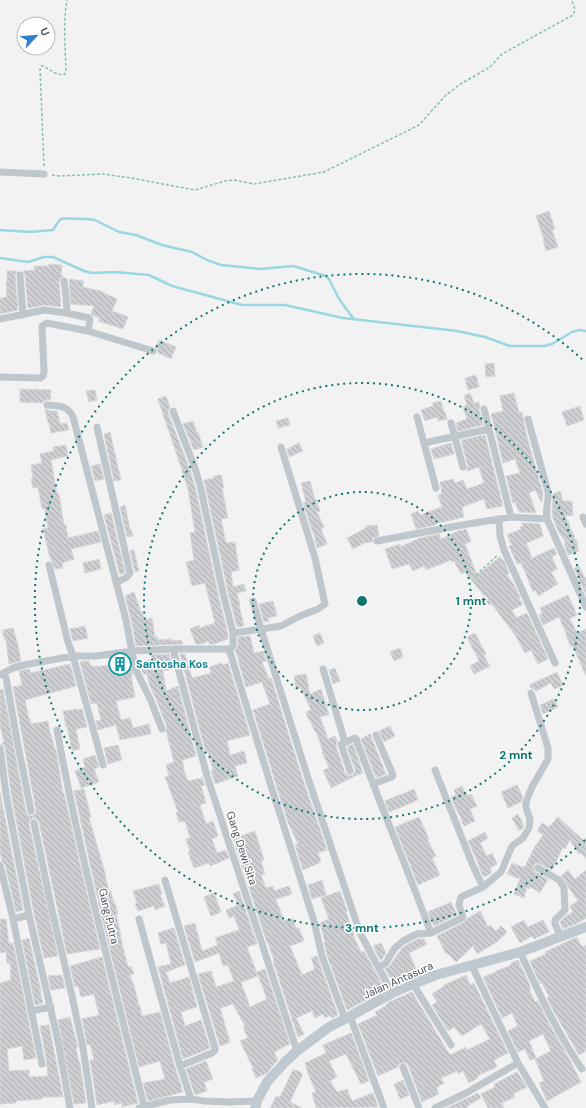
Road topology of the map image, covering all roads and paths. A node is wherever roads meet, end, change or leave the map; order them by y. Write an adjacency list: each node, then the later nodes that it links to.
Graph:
1 (67, 0): 4 (path)
2 (571, 0): 4 (path)
3 (0, 172): 4 (street)
4 (44, 174)
5 (20, 275): 8 (street)
6 (64, 281): 7 (street)
7 (67, 313): 8 (street); 10 (street)
8 (23, 315): 9 (street)
9 (0, 319)
10 (88, 331): 11 (street); 12 (street)
11 (153, 351)
12 (0, 377)
13 (47, 405): 33 (street)
14 (484, 409): 20 (street)
15 (173, 411): 37 (street)
16 (417, 417): 22 (street)
17 (528, 419): 28 (street)
18 (451, 423): 21 (street)
19 (97, 427): 33 (street)
20 (489, 429): 21 (street); 26 (street)
21 (454, 437): 22 (street); 24 (street)
22 (424, 443): 25 (street)
23 (281, 447): 36 (street)
24 (462, 467)
25 (436, 488)
26 (511, 517): 27 (street); 28 (street)
27 (499, 519): 29 (street); 30 (street)
28 (547, 519): 35 (street)
29 (377, 541)
30 (504, 550): 32 (path); 42 (street)
31 (50, 565): 41 (street)
32 (476, 575)
33 (116, 583): 40 (street)
34 (253, 601): 36 (street)
35 (586, 608)
36 (262, 629): 37 (street); 69 (street)
37 (233, 633): 39 (street)
38 (173, 649): 39 (street); 40 (street); 76 (street, Gang Dewi Sita)
39 (229, 649): 74 (street)
40 (132, 651): 41 (street); 46 (street)
41 (73, 656): 44 (street); 51 (street)
42 (555, 663)
43 (323, 669): 49 (street)
44 (2, 674): 55 (street)
45 (531, 693): 60 (street)
46 (162, 729)
47 (57, 730): 85 (street, Gang Putra)
48 (376, 735): 54 (street)
49 (345, 742): 53 (street); 54 (street)
50 (0, 748): 61 (street)
51 (103, 765)
52 (435, 770): 60 (street)
53 (350, 771)
54 (372, 784): 65 (street)
55 (31, 811)
56 (34, 823): 87 (street)
57 (0, 865): 62 (street)
58 (538, 868): 66 (street)
59 (165, 880): 79 (street)
60 (483, 887): 65 (street)
61 (29, 915): 62 (street); 72 (street)
62 (13, 918): 73 (street)
63 (139, 919): 79 (street)
64 (586, 927): 66 (main road, Jalan Antasura)
65 (431, 933): 69 (street)
66 (561, 937): 67 (main road, Jalan Antasura)
67 (520, 952): 68 (main road, Jalan Antasura); 81 (street)
68 (472, 966): 70 (main road, Jalan Antasura); 77 (street)
69 (379, 968): 71 (street)
70 (413, 984): 71 (main road, Jalan Antasura); 75 (street)
71 (392, 993): 74 (main road, Jalan Antasura)
72 (51, 1007): 73 (street); 86 (street)
73 (31, 1012): 78 (street)
74 (348, 1017): 76 (main road, Jalan Antasura); 88 (street)
75 (451, 1045)
76 (297, 1051): 84 (main road, Jalan Antasura)
77 (518, 1063): 83 (street); 92 (street)
78 (42, 1064)
79 (180, 1066): 82 (street)
80 (403, 1067): 89 (street)
81 (582, 1069)
82 (191, 1099): 84 (street); 85 (street)
83 (449, 1101): 90 (street); 91 (street)
84 (256, 1104)
85 (142, 1107)
86 (70, 1108)
87 (92, 1108)
88 (384, 1108)
89 (420, 1108)
90 (435, 1108)
91 (454, 1108)
92 (545, 1108)

